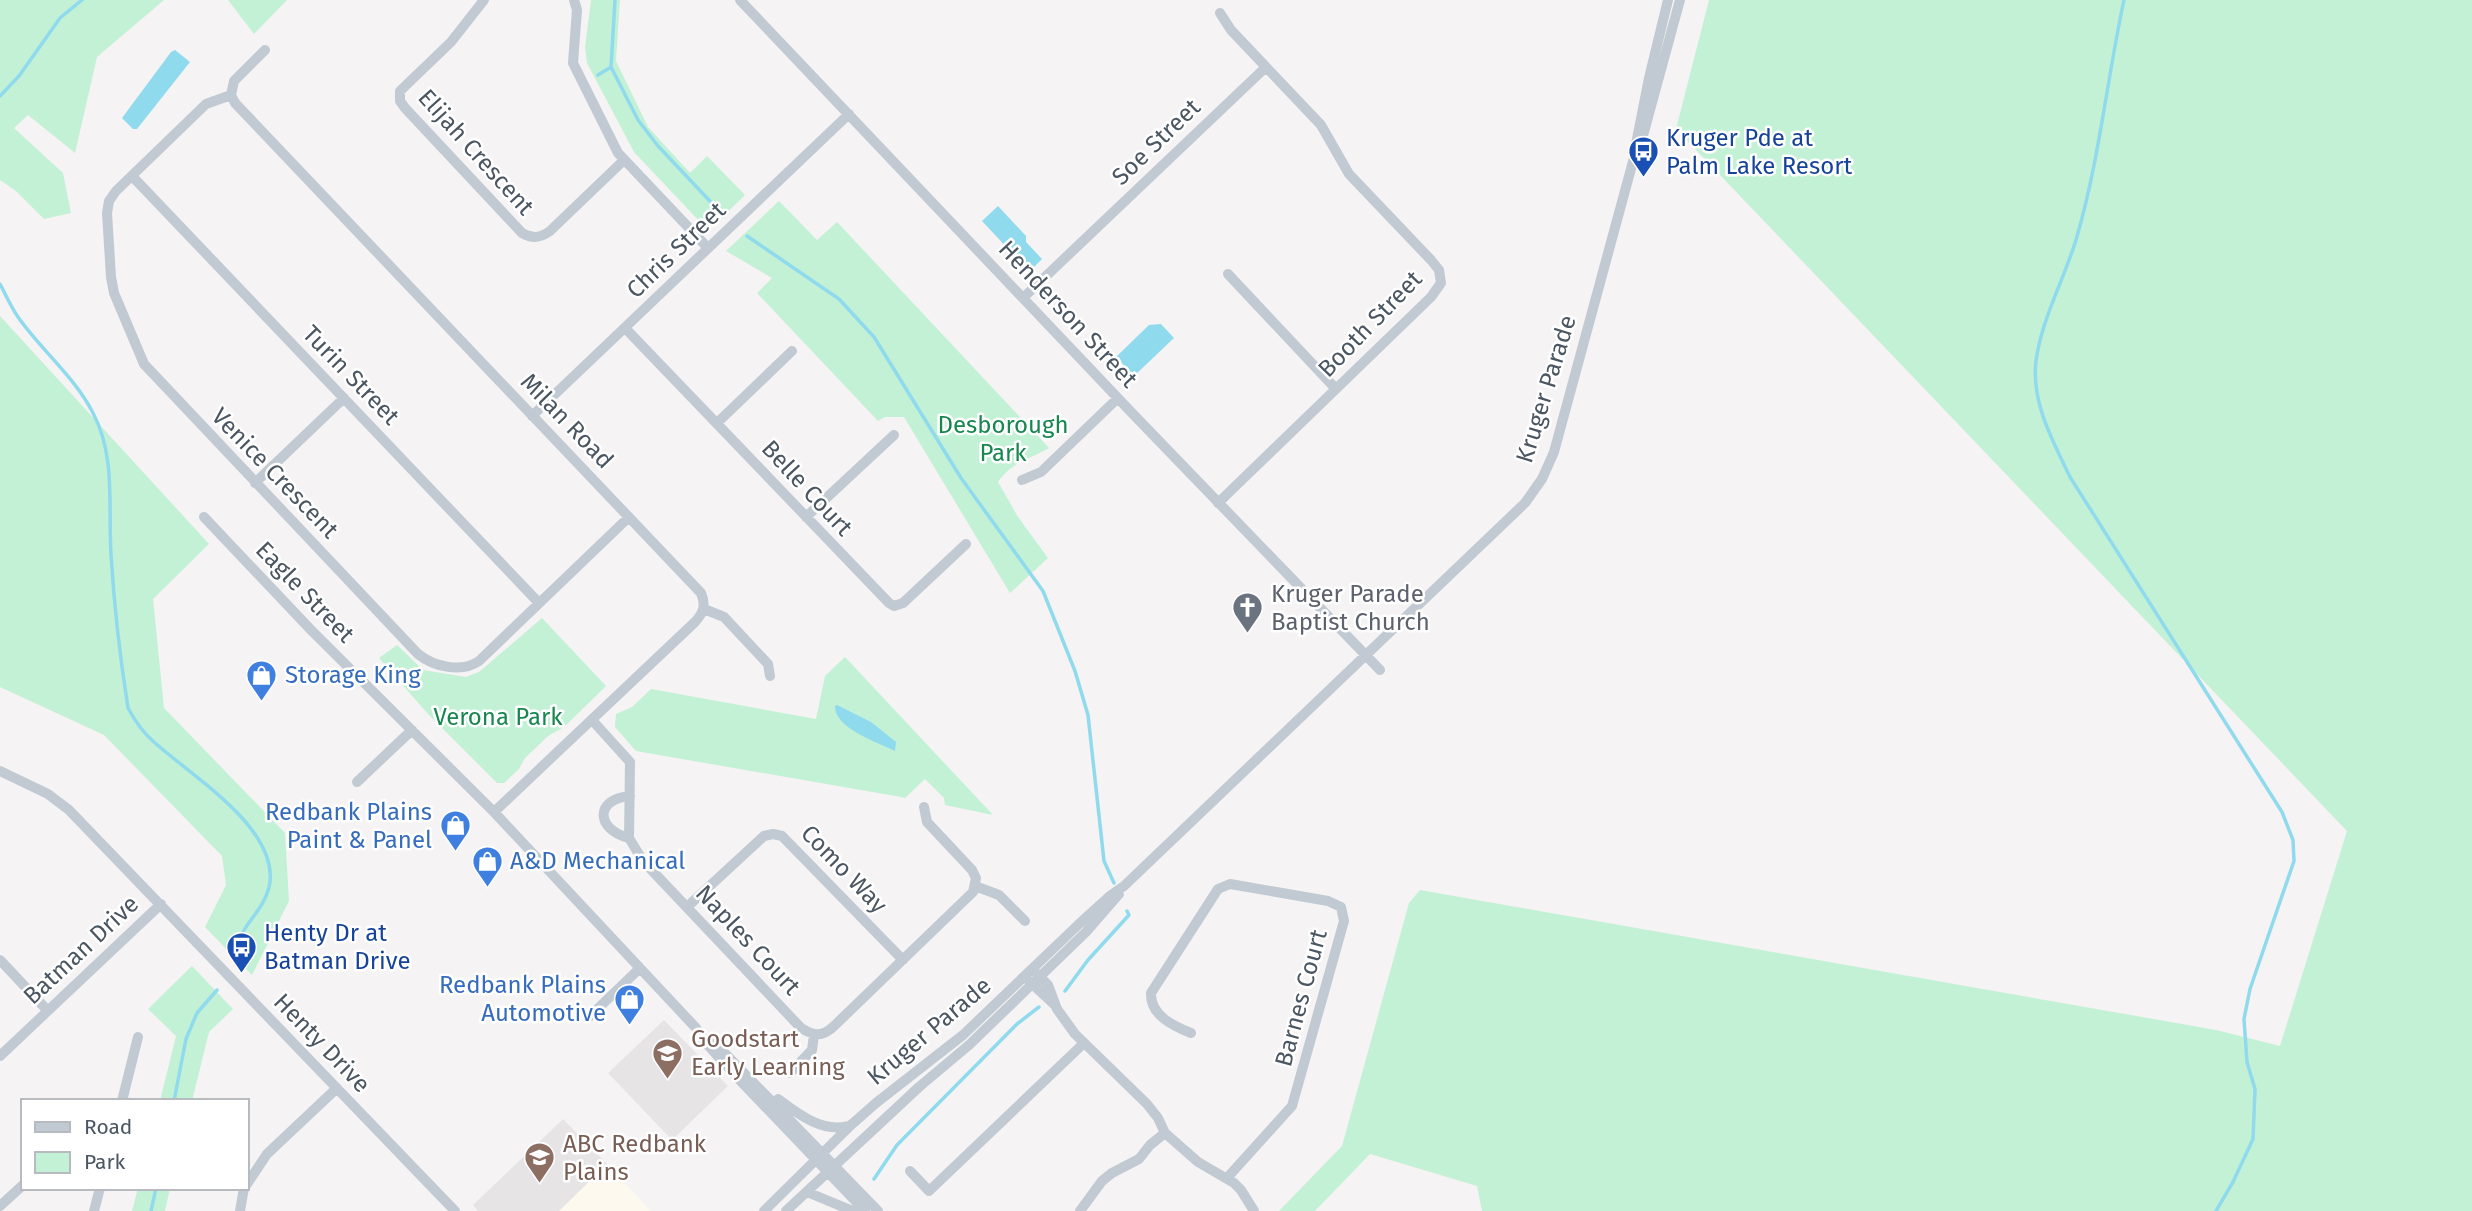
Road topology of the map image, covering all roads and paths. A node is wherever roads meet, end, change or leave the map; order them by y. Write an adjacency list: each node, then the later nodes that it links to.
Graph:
1 (484, 0): 12 (street, Elijah Crescent)
2 (574, 0): 12 (street)
3 (740, 0): 10 (street, Henderson Street)
4 (1668, 0): 11 (street, Kruger Parade)
5 (1680, 0): 11 (street, Kruger Parade)
6 (1220, 13): 8 (street)
7 (265, 50): 9 (street)
8 (1266, 67): 16 (street, Soe Street); 19 (street, Booth Street)
9 (231, 95): 13 (street, Venice Crescent); 22 (street, Milan Road)
10 (849, 114): 14 (street, Chris Street); 16 (street, Henderson Street)
11 (1635, 154): 34 (street, Kruger Parade)
12 (624, 161): 14 (street)
13 (132, 176): 20 (street, Turin Street); 26 (street, Venice Crescent)
14 (708, 248): 17 (street, Chris Street)
15 (1228, 274): 19 (street)
16 (1024, 297): 21 (street, Henderson Street)
17 (625, 328): 22 (street, Chris Street); 23 (street, Belle Court)
18 (792, 351): 23 (street)
19 (1336, 389): 27 (street, Booth Street)
20 (344, 398): 26 (street); 32 (street, Turin Street)
21 (1118, 398): 25 (street); 27 (street, Henderson Street)
22 (532, 416): 29 (street, Milan Road)
23 (717, 423): 30 (street, Belle Court)
24 (894, 435): 30 (street)
25 (1022, 480)
26 (255, 482): 32 (street, Venice Crescent)
27 (1218, 503): 34 (street, Henderson Street)
28 (204, 517): 38 (street, Eagle Street)
29 (629, 517): 32 (street, Venice Crescent); 33 (street, Milan Road)
30 (806, 517): 31 (street, Belle Court)
31 (966, 544)
32 (539, 603)
33 (704, 609): 36 (street); 37 (street)
34 (1366, 655): 35 (street, Henderson Street); 52 (street, Kruger Parade)
35 (1380, 670)
36 (770, 676)
37 (592, 720): 41 (street); 43 (street)
38 (412, 730): 40 (street); 43 (street, Eagle Street)
39 (0, 771): 46 (street, Henty Drive)
40 (357, 782)
41 (630, 796): 44 (street); 44 (street, Naples Court)
42 (924, 807): 45 (street)
43 (494, 812): 51 (street, Eagle Street)
44 (628, 838): 47 (street, Naples Court)
45 (975, 886): 48 (street); 50 (street)
46 (161, 904): 53 (street, Batman Drive); 63 (street, Henty Drive)
47 (687, 907): 50 (street, Como Way); 57 (street, Naples Court)
48 (1025, 921)
49 (0, 960): 53 (street)
50 (903, 960): 57 (street)
51 (640, 968): 54 (street); 55 (street, Eagle Street)
52 (1032, 976): 59 (street); 65 (street, Kruger Parade); 68 (street, Kruger Parade)
53 (47, 1010): 60 (street, Batman Drive)
54 (589, 1017)
55 (696, 1028): 62 (street, Eagle Street); 67 (street, Eagle Street)
56 (1191, 1033): 70 (street, Barnes Court)
57 (814, 1035): 61 (street)
58 (138, 1037): 64 (street)
59 (1083, 1044): 66 (street); 69 (street)
60 (0, 1056)
61 (790, 1073)
62 (756, 1083): 65 (street); 67 (street, Eagle Street)
63 (337, 1088): 71 (street); 79 (street, Henty Drive)
64 (122, 1099)
65 (851, 1125): 67 (street, Kruger Parade)
66 (1165, 1133): 70 (street); 85 (street)
67 (820, 1157): 68 (street, Eagle Street); 80 (street, Kruger Parade)
68 (831, 1169): 75 (street, Kruger Parade); 83 (street, Eagle Street); 84 (street, Eagle Street)
69 (910, 1171)
70 (1227, 1178): 86 (street)
71 (248, 1182)
72 (21, 1187): 76 (street)
73 (99, 1190): 77 (street)
74 (244, 1190): 78 (street)
75 (807, 1192): 81 (street, Kruger Parade); 82 (street)
76 (0, 1206)
77 (94, 1211)
78 (240, 1211)
79 (455, 1211)
80 (764, 1211)
81 (786, 1211)
82 (853, 1211)
83 (865, 1211)
84 (878, 1211)
85 (1080, 1211)
86 (1254, 1211)

